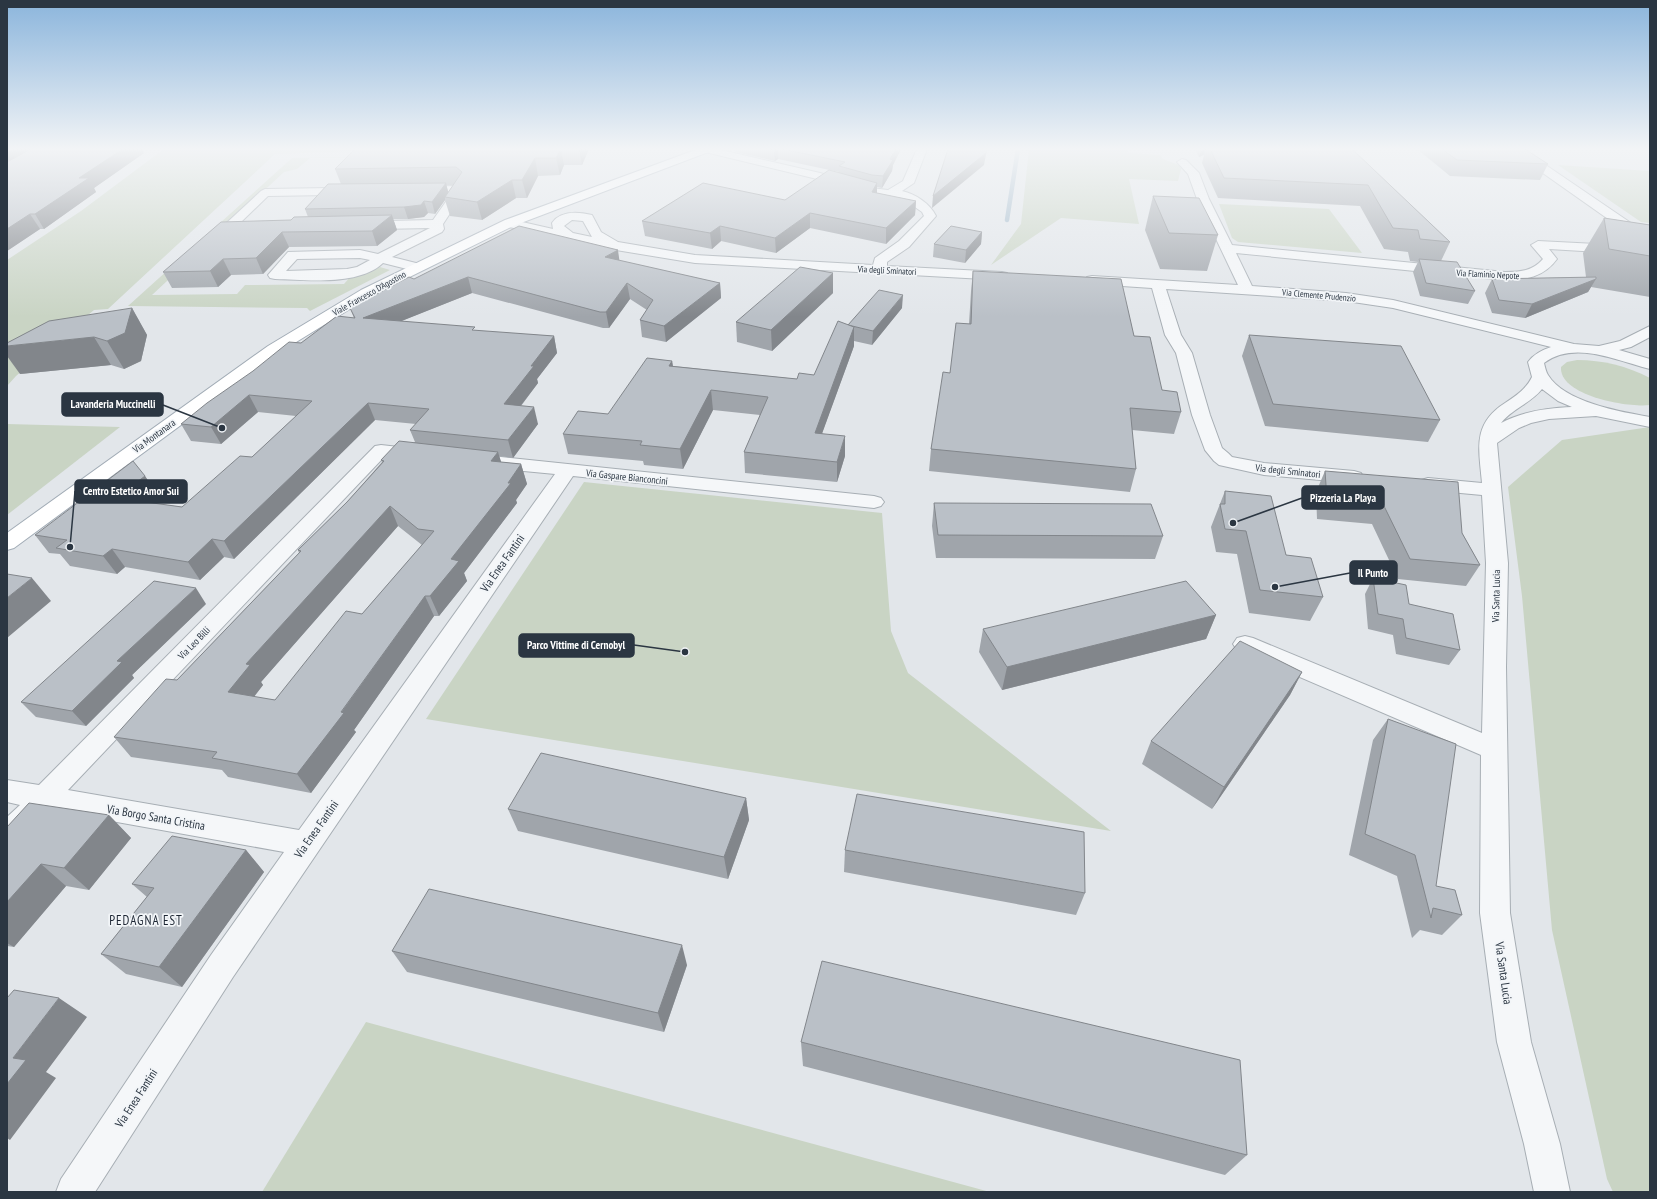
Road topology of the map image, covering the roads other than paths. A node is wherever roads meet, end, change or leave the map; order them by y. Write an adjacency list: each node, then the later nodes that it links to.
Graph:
1 (251, 205): 8 (street, Viale Francesco D'Agostino)
2 (450, 205): 8 (street, Viale Francesco D'Agostino)
3 (558, 205): 7 (main road, Viale Francesco D'Agostino)
4 (921, 205): 11 (street)
5 (1210, 205): 13 (street)
6 (1596, 205): 10 (street)
7 (510, 223): 9 (street, Via degli Sminatori); 16 (main road, Viale Francesco D'Agostino)
8 (437, 224): 15 (street, Viale Francesco D'Agostino)
9 (568, 235): 12 (street, Via degli Sminatori); 12 (street, Via degli Sminatori)
10 (1650, 242)
11 (904, 244): 17 (street); 18 (street)
12 (616, 246): 17 (street, Via degli Sminatori)
13 (1226, 248): 14 (street, Via Flaminio Nepote); 22 (street)
14 (1627, 250)
15 (380, 258): 15 (street, Viale Francesco D'Agostino); 16 (street, Viale Francesco D'Agostino)
16 (415, 267): 23 (main road, Viale Francesco D'Agostino)
17 (880, 269): 18 (street, Via degli Sminatori)
18 (940, 273): 19 (street, Via degli Sminatori)
19 (1019, 277)
20 (1075, 279): 21 (street)
21 (1158, 285): 22 (street, Via Clemente Prudenzio); 36 (street, Via degli Sminatori)
22 (1247, 290): 24 (street, Via Clemente Prudenzio)
23 (323, 318): 40 (main road, Via Montanara)
24 (1461, 320): 26 (street, Via Clemente Prudenzio); 28 (street, Via Clemente Prudenzio)
25 (1649, 335): 27 (street, Via Santa Lucia)
26 (1573, 348): 27 (street, Via Santa Lucia); 28 (street, Via Santa Lucia)
27 (1599, 350): 29 (street, Via Santa Lucia)
28 (1530, 361): 30 (street); 32 (street, Via Santa Lucia)
29 (1650, 364)
30 (1599, 412): 31 (street); 32 (street)
31 (1650, 422)
32 (1488, 442): 38 (street, Via Santa Lucia)
33 (435, 456): 44 (street, Via Leo Billi)
34 (474, 460): 35 (street, Via Gaspare Bianconcini)
35 (567, 471): 39 (street, Via Gaspare Bianconcini); 46 (street, Via Enea Fantini)
36 (1373, 479)
37 (1413, 483): 38 (street)
38 (1492, 490): 42 (street, Via Santa Lucia)
39 (874, 502)
40 (7, 543)
41 (1244, 644): 42 (street)
42 (1495, 750): 48 (street, Via Santa Lucia)
43 (7, 791): 44 (street, Via Borgo Santa Cristina)
44 (45, 797): 45 (street, Via Leo Billi); 46 (street, Via Borgo Santa Cristina)
45 (7, 836)
46 (306, 844): 47 (street, Via Enea Fantini)
47 (74, 1192)
48 (1552, 1192)

